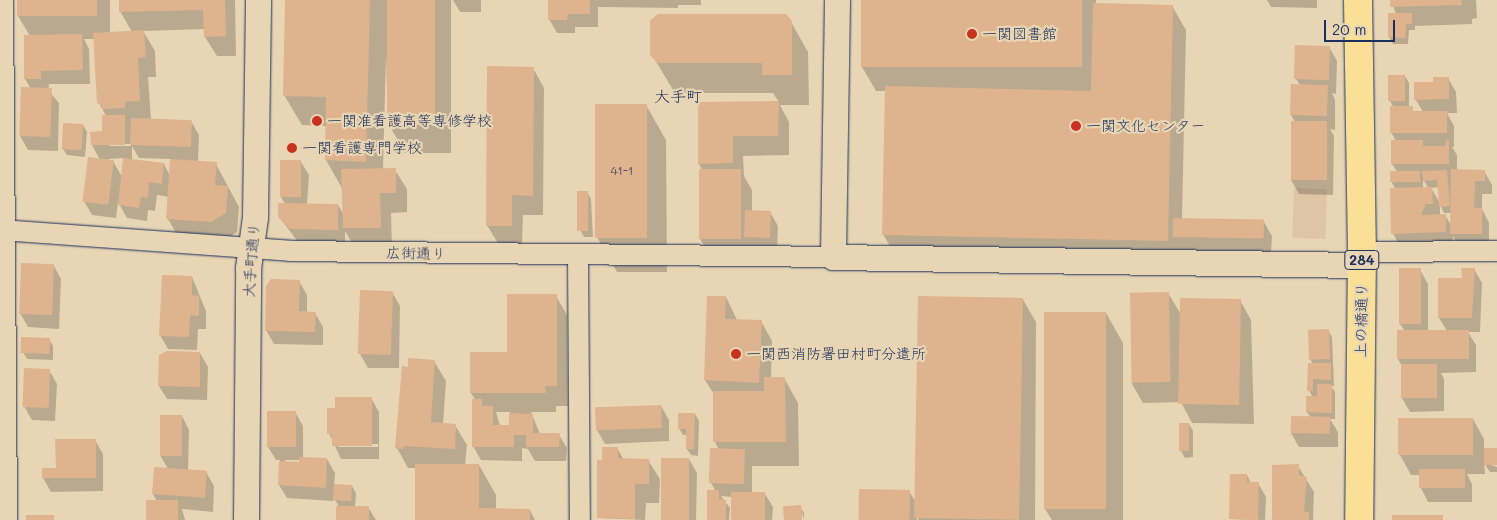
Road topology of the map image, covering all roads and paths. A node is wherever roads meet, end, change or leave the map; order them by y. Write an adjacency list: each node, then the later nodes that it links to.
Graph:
1 (3, 0): 5 (street)
2 (258, 0): 6 (street, 大手町通り)
3 (837, 0): 9 (street)
4 (1358, 0): 10 (highway, 上の橋通り / 284)
5 (2, 230): 6 (street, 広街通り); 11 (street)
6 (252, 249): 8 (street, 広街通り); 12 (street, 大手町通り)
7 (1497, 251): 10 (street)
8 (578, 255): 9 (street, 広街通り); 13 (street)
9 (833, 257): 10 (street)
10 (1362, 258): 14 (highway, 上の橋通り / 284)
11 (7, 520)
12 (246, 520)
13 (580, 520)
14 (1359, 520)

